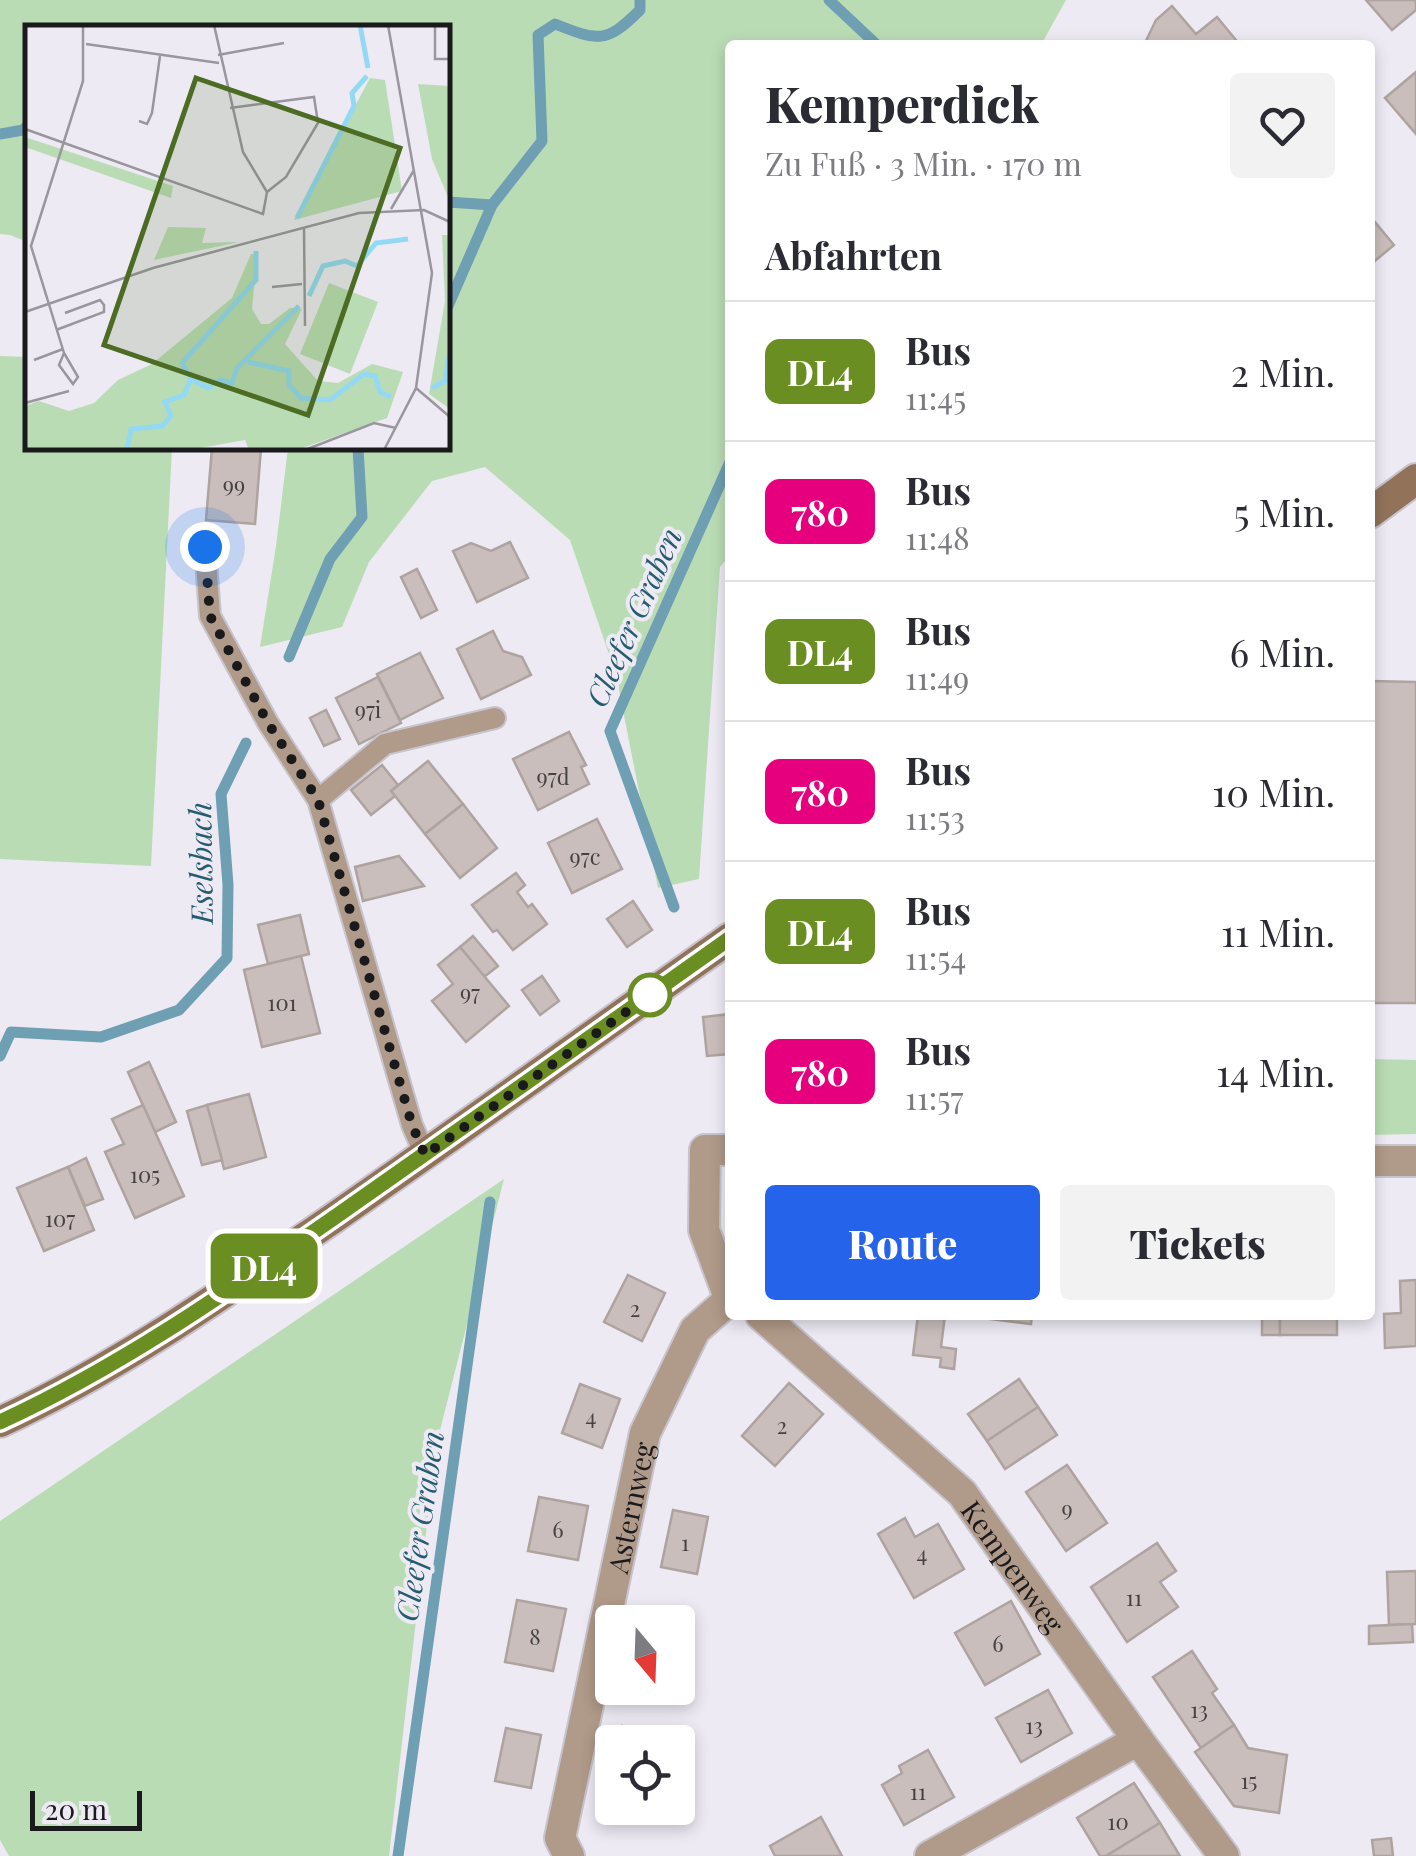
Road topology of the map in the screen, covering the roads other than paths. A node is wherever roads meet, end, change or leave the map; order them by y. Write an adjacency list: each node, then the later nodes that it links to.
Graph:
1 (1416, 479): 2 (street)
2 (1375, 509)
3 (205, 547): 5 (lane)
4 (495, 718): 5 (lane)
5 (318, 800): 8 (lane)
6 (725, 942): 8 (street)
7 (718, 1150): 11 (street)
8 (425, 1155): 14 (street)
9 (1375, 1161): 10 (street)
10 (1416, 1161)
11 (725, 1287)
12 (725, 1304): 16 (street, Asternweg)
13 (768, 1320): 15 (street, Kempenweg)
14 (0, 1422)
15 (1138, 1740): 17 (street); 18 (street, Kempenweg)
16 (569, 1856)
17 (930, 1856)
18 (1224, 1856)

